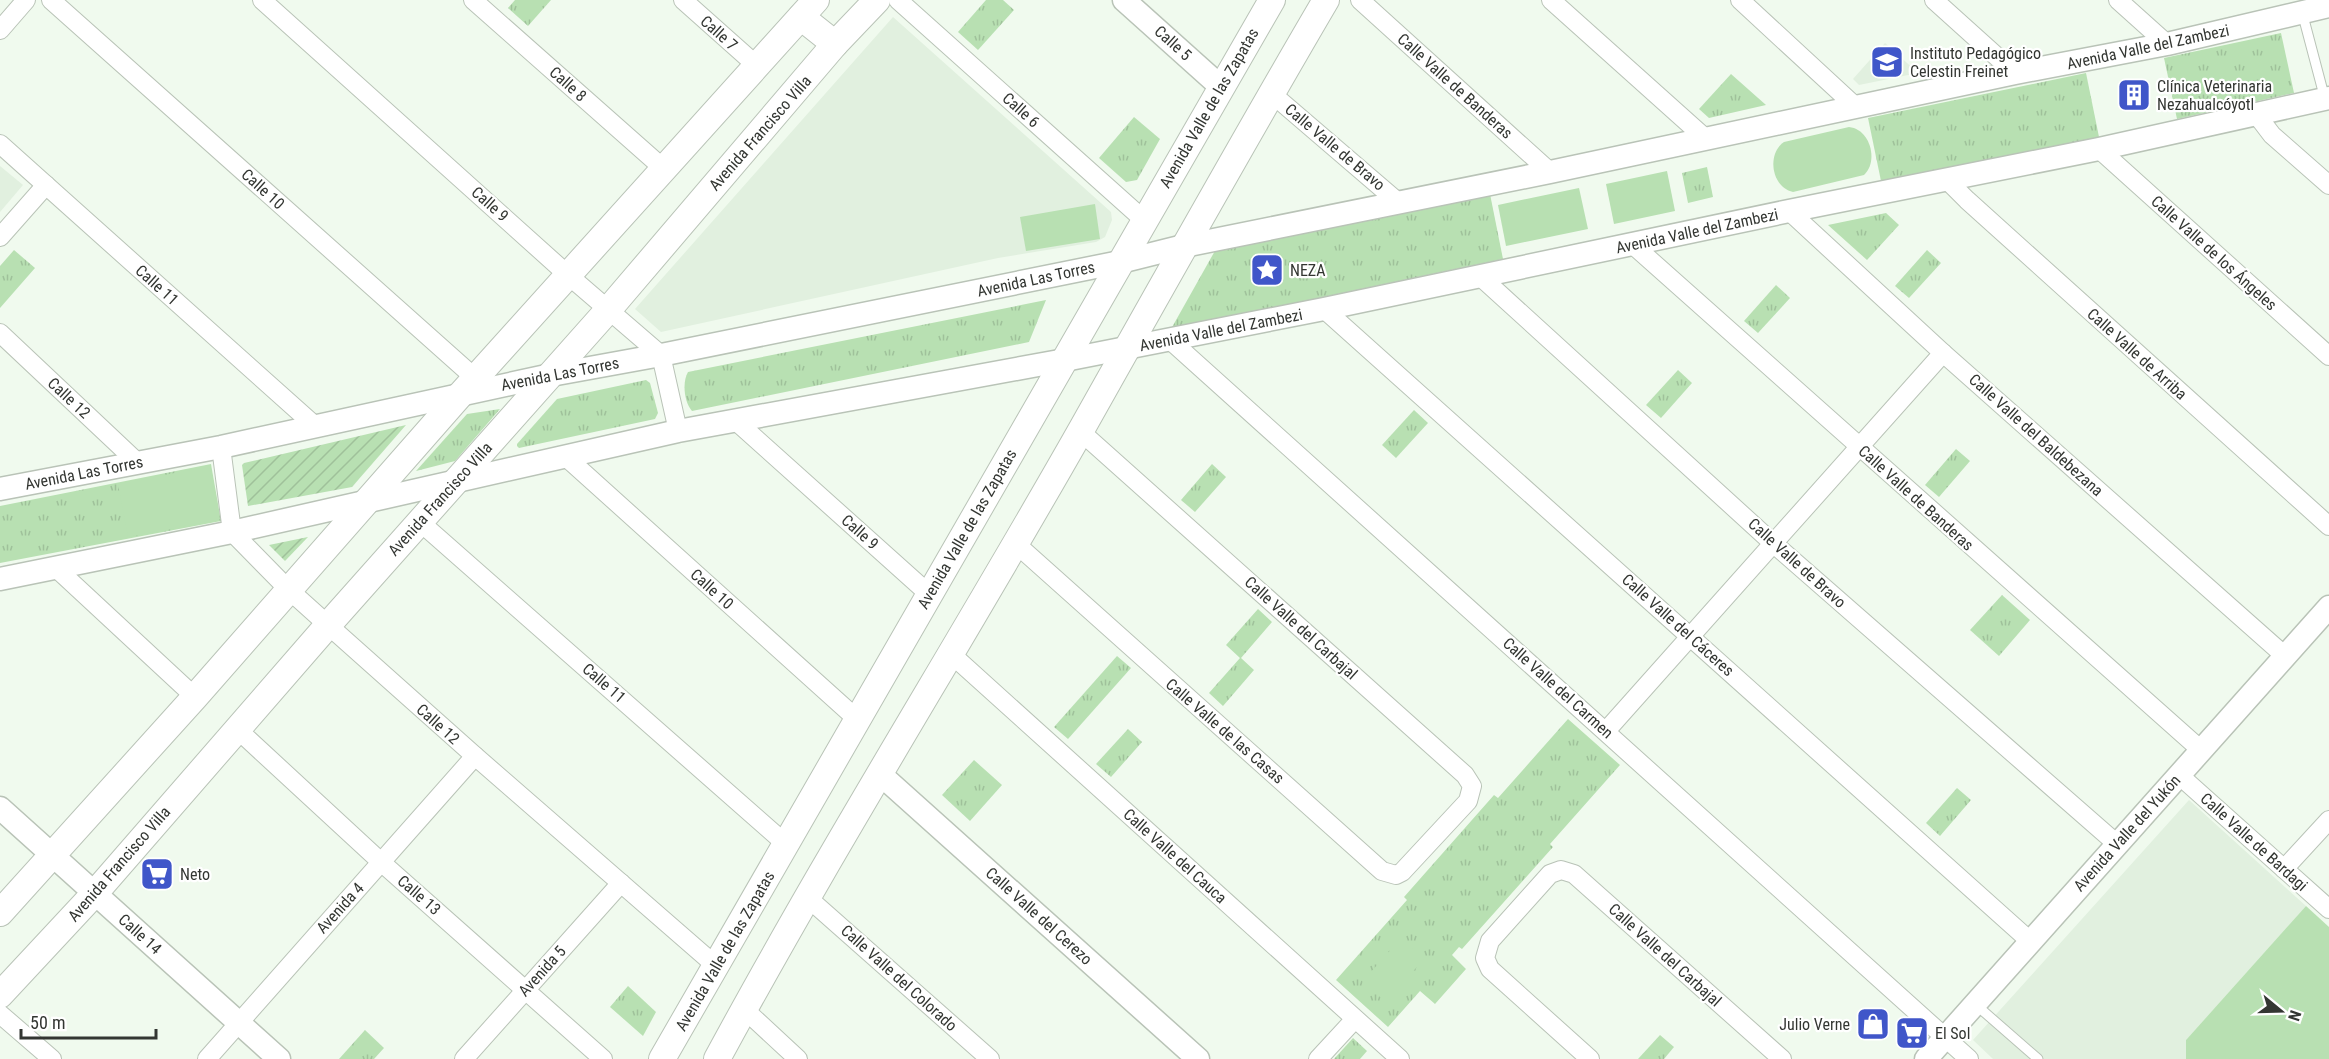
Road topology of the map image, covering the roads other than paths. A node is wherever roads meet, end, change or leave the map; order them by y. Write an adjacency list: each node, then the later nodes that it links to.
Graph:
1 (26, 0): 19 (street)
2 (51, 0): 56 (street, Calle 10)
3 (262, 0): 44 (street, Calle 9)
4 (473, 0): 32 (street, Calle 8)
5 (683, 0): 22 (street, Calle 7)
6 (877, 0): 20 (main road, Avenida Francisco Villa)
7 (898, 0): 39 (street, Calle 6)
8 (1124, 0): 24 (street, Calle 5)
9 (1272, 0): 24 (main road, Avenida Valle de las Zapatas)
10 (1326, 0): 25 (main road)
11 (1360, 0): 33 (street, Calle Valle de Banderas)
12 (1551, 0): 29 (street)
13 (1740, 0): 27 (street)
14 (1934, 0): 23 (street)
15 (2118, 0): 21 (street)
16 (2329, 6): 18 (street, Avenida Valle del Zambezi)
17 (808, 9): 20 (main road); 22 (main road)
18 (2302, 12): 21 (street, Avenida Valle del Zambezi); 26 (lane)
19 (0, 30)
20 (835, 44): 46 (main road, Avenida Francisco Villa)
21 (2167, 44): 23 (street, Avenida Valle del Zambezi)
22 (756, 65): 32 (main road)
23 (2015, 73): 27 (street, Avenida Valle del Zambezi)
24 (1221, 87): 39 (main road, Avenida Valle de las Zapatas)
25 (1271, 93): 37 (street, Calle Valle de Bravo); 42 (main road)
26 (2327, 99): 28 (street, Avenida Valle del Zambezi)
27 (1856, 107): 29 (street, Avenida Valle del Zambezi)
28 (2256, 114): 31 (street, Avenida Valle del Zambezi); 36 (street)
29 (1705, 138): 33 (street, Avenida Valle del Zambezi)
30 (0, 144): 35 (street, Calle 11)
31 (2099, 149): 34 (street, Avenida Valle del Zambezi); 53 (street, Calle Valle de los Ángeles)
32 (664, 169): 44 (main road)
33 (1550, 172): 37 (street, Avenida Valle del Zambezi)
34 (1947, 180): 38 (street, Avenida Valle del Zambezi); 69 (street, Calle Valle de Arriba)
35 (46, 184): 40 (street); 58 (street, Calle 11)
36 (2329, 185)
37 (1398, 202): 42 (street, Avenida Valle del Zambezi)
38 (1789, 211): 41 (street, Avenida Valle del Zambezi); 51 (street, Calle Valle del Baldebezana)
39 (1144, 220): 43 (main road, Avenida Valle de las Zapatas)
40 (0, 237)
41 (1632, 244): 45 (street, Avenida Valle del Zambezi); 62 (street, Calle Valle de Banderas)
42 (1184, 246): 43 (street, Avenida Valle del Zambezi); 50 (main road)
43 (1120, 262): 52 (street, Avenida Las Torres); 54 (main road, Avenida Valle de las Zapatas)
44 (568, 275): 46 (street, Calle 9); 56 (main road)
45 (1482, 278): 47 (street, Avenida Valle del Zambezi); 72 (street, Calle Valle de Bravo)
46 (609, 309): 52 (street, Calle 9); 55 (main road, Avenida Francisco Villa)
47 (1324, 309): 49 (street, Avenida Valle del Zambezi); 79 (street, Calle Valle del Cáceres)
48 (0, 333): 64 (street, Calle 12)
49 (1169, 339): 50 (street, Avenida Valle del Zambezi); 85 (street, Calle Valle del Carmen)
50 (1125, 349): 54 (street, Avenida Valle del Zambezi); 60 (main road)
51 (1943, 353): 62 (street); 81 (street, Calle Valle del Baldebezana)
52 (662, 356): 55 (street, Avenida Las Torres); 59 (street)
53 (2329, 356)
54 (1065, 360): 57 (street); 76 (main road, Avenida Valle de las Zapatas)
55 (550, 375): 56 (street, Avenida Las Torres); 65 (main road, Avenida Francisco Villa)
56 (468, 386): 58 (street, Avenida Las Torres); 67 (main road)
57 (736, 421): 59 (street); 76 (street, Calle 9)
58 (314, 425): 61 (street, Avenida Las Torres)
59 (678, 431): 63 (street)
60 (1080, 431): 71 (main road); 92 (street, Calle Valle del Carbajal)
61 (221, 447): 64 (street, Avenida Las Torres); 70 (street)
62 (1859, 447): 72 (street); 86 (street, Calle Valle de Banderas)
63 (566, 457): 65 (street); 83 (street, Calle 10)
64 (137, 462): 66 (street, Avenida Las Torres)
65 (456, 482): 67 (street); 68 (main road, Avenida Francisco Villa)
66 (0, 489)
67 (365, 502): 70 (street); 75 (main road)
68 (420, 522): 78 (main road, Avenida Francisco Villa); 94 (street, Calle 11)
69 (2329, 526)
70 (232, 532): 73 (street); 75 (street, Calle 12)
71 (1015, 543): 80 (main road); 92 (street, Calle Valle de las Casas)
72 (1774, 544): 79 (street); 93 (street, Calle Valle de Bravo)
73 (56, 568): 74 (street); 82 (street)
74 (0, 579)
75 (288, 589): 78 (street, Calle 12); 82 (main road)
76 (930, 595): 83 (main road, Avenida Valle de las Zapatas)
77 (2329, 607): 81 (street, Avenida Valle del Yukón)
78 (328, 625): 84 (main road, Avenida Francisco Villa); 87 (street, Calle 12)
79 (1689, 636): 85 (street); 103 (street, Calle Valle del Cáceres)
80 (950, 653): 88 (main road); 110 (street, Calle Valle del Cauca)
81 (2285, 656): 86 (street, Avenida Valle del Yukón)
82 (195, 697): 95 (main road)
83 (858, 720): 94 (main road, Avenida Valle de las Zapatas)
84 (237, 729): 96 (street, Calle 13); 99 (main road, Avenida Francisco Villa)
85 (1606, 731): 112 (street, Calle Valle del Carmen)
86 (2201, 750): 89 (street, Avenida Valle del Yukón)
87 (475, 756): 96 (street, Avenida 4); 98 (street, Calle 12)
88 (880, 774): 100 (main road); 122 (street, Calle Valle del Cerezo)
89 (2179, 775): 93 (street, Avenida Valle del Yukón); 97 (street, Calle Valle de Bardagi)
90 (0, 808): 95 (street, Calle 14)
91 (2329, 820): 97 (street)
92 (1437, 835)
93 (2117, 844): 103 (street, Avenida Valle del Yukón)
94 (787, 845): 104 (main road, Avenida Valle de las Zapatas)
95 (52, 855): 99 (street, Calle 14); 102 (main road)
96 (381, 862): 105 (street, Calle 13); 111 (street, Avenida 4)
97 (2284, 869): 101 (street, Calle Valle de Bardagi)
98 (621, 884): 104 (street, Calle 12); 105 (street, Avenida 5)
99 (95, 893): 106 (main road, Avenida Francisco Villa); 111 (street, Calle 14)
100 (808, 898): 108 (main road); 121 (street, Calle Valle del Colorado)
101 (2329, 909)
102 (0, 913)
103 (2031, 941): 107 (street, Avenida Valle del Yukón)
104 (714, 965): 118 (main road, Avenida Valle de las Zapatas)
105 (526, 990): 116 (street, Avenida 5); 117 (street, Calle 13)
106 (0, 995)
107 (1975, 1004): 112 (street, Avenida Valle del Yukón); 129 (lane)
108 (744, 1009): 119 (main road); 120 (street)
109 (0, 1014): 113 (street)
110 (1355, 1019): 123 (street); 124 (street, Calle Valle del Cauca)
111 (238, 1023): 114 (street, Avenida 4); 115 (street, Calle 14)
112 (1945, 1038): 127 (street, Avenida Valle del Yukón); 128 (street, Calle Valle del Carmen)
113 (51, 1059)
114 (207, 1059)
115 (279, 1059)
116 (464, 1059)
117 (603, 1059)
118 (662, 1059)
119 (717, 1059)
120 (798, 1059)
121 (990, 1059)
122 (1198, 1059)
123 (1318, 1059)
124 (1400, 1059)
125 (1590, 1059): 126 (street, Calle Valle del Carbajal)
126 (1782, 1059)
127 (1926, 1059)
128 (1969, 1059)
129 (2038, 1059)

